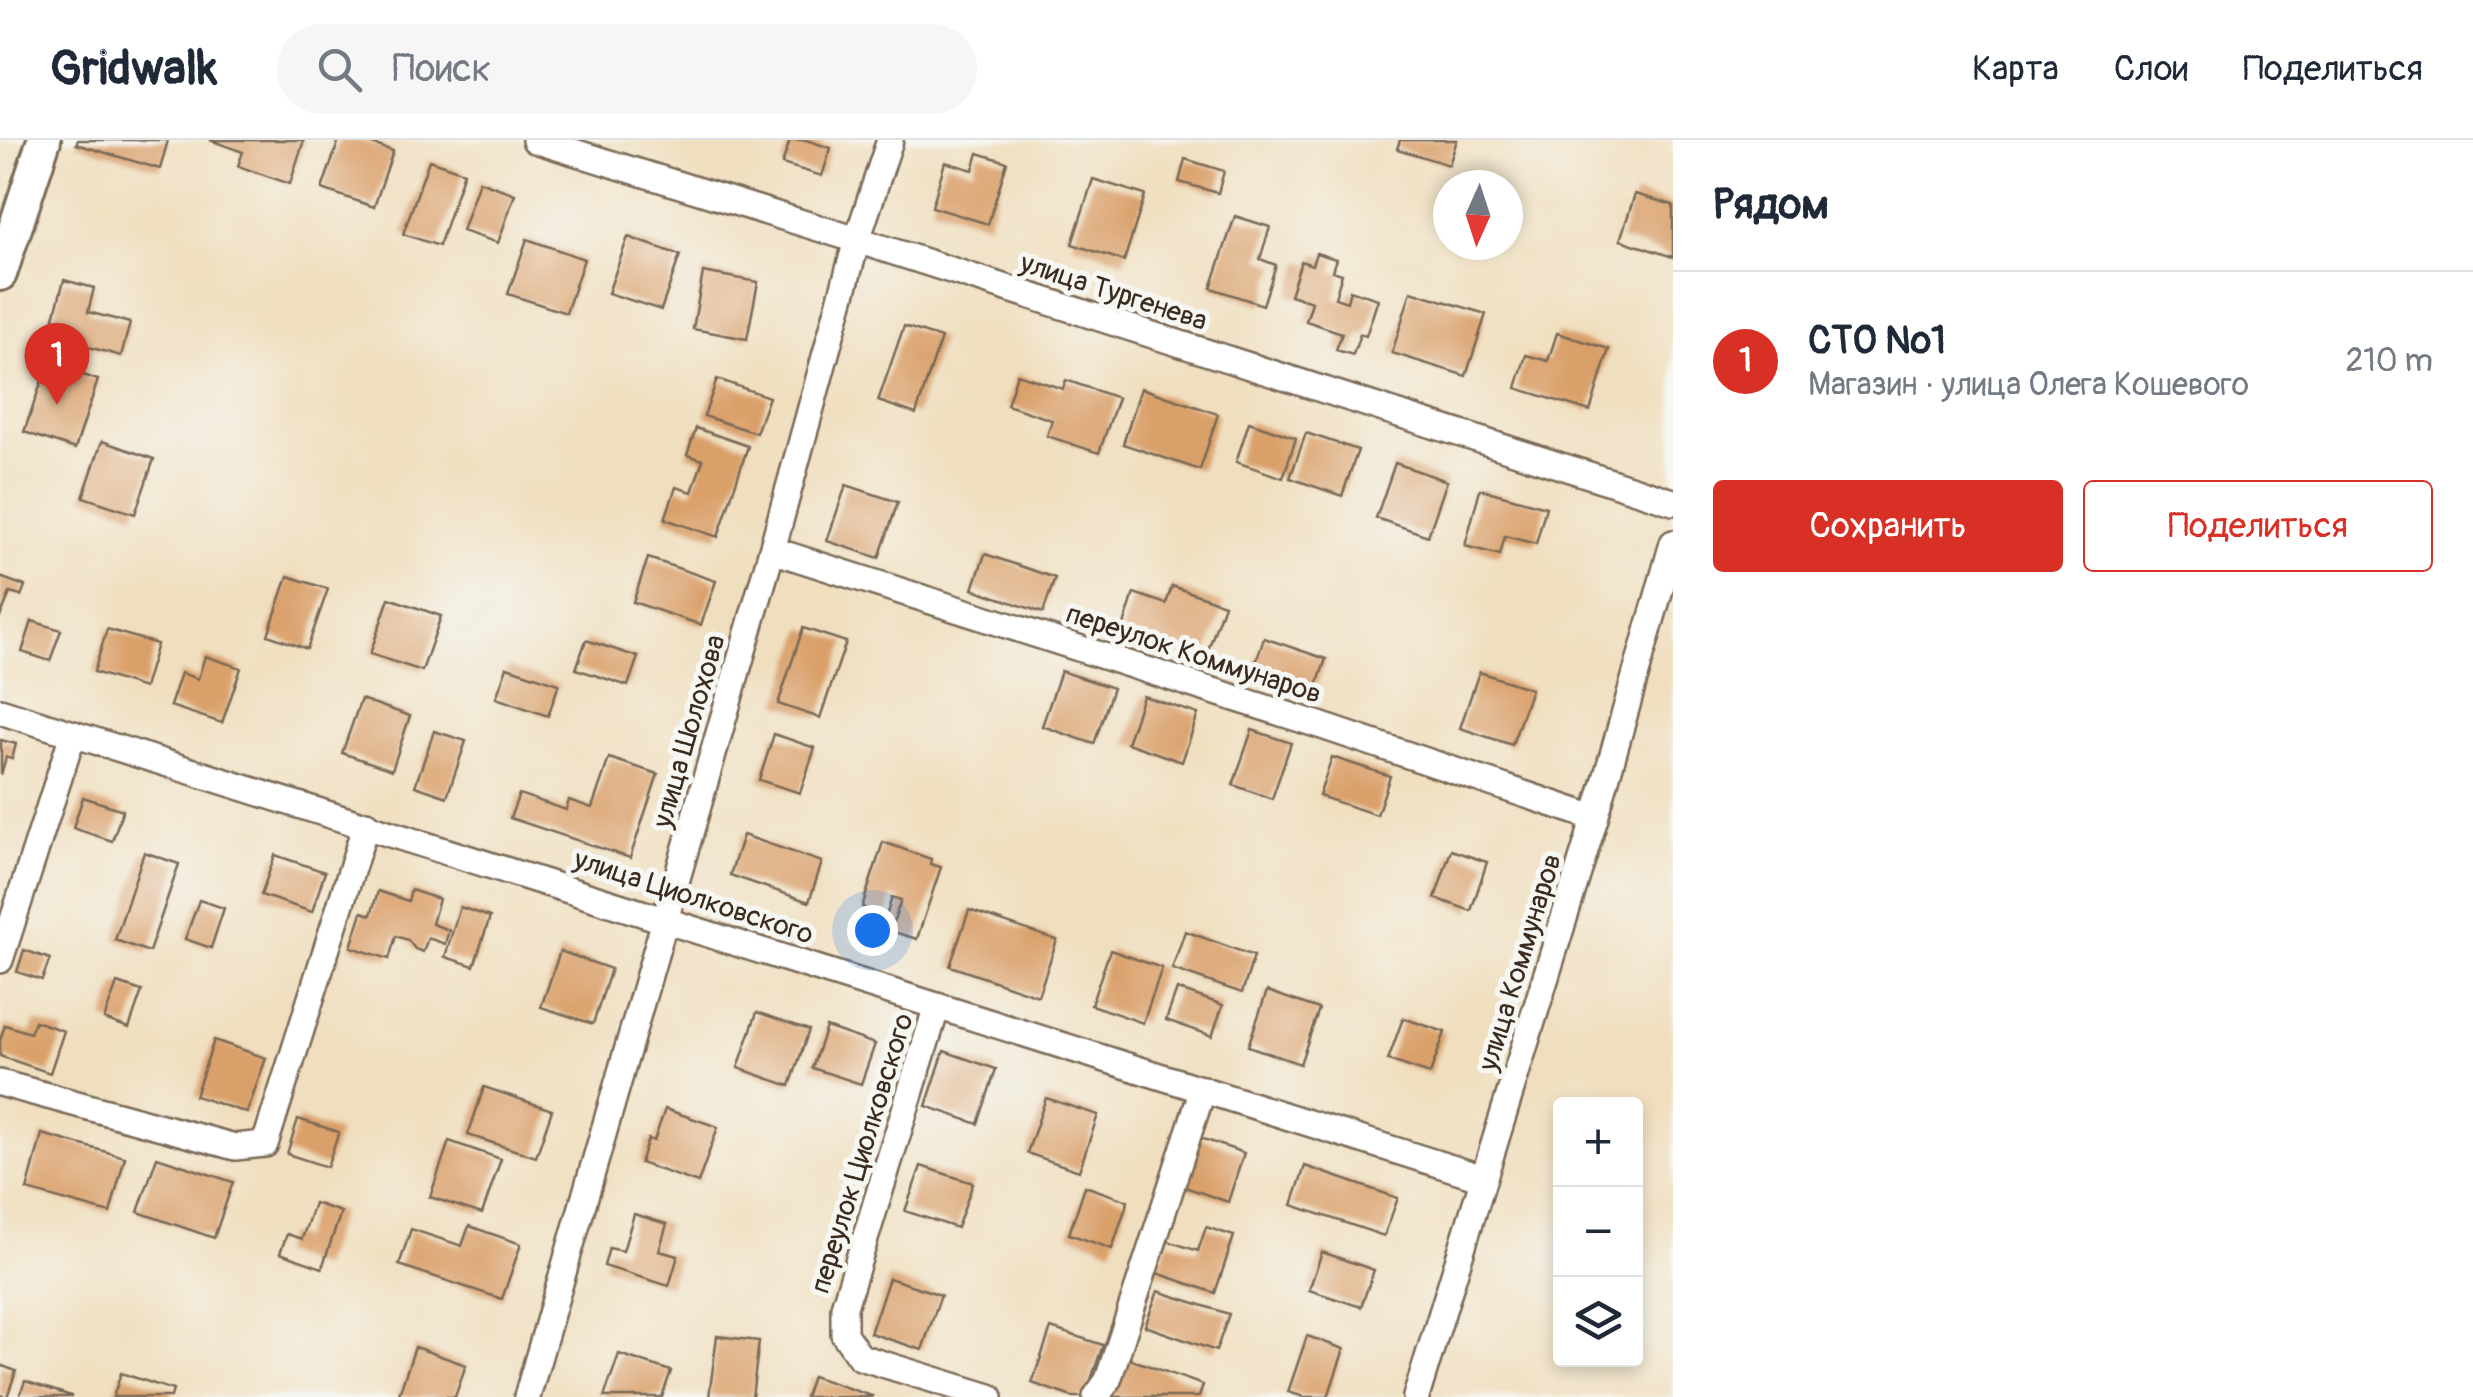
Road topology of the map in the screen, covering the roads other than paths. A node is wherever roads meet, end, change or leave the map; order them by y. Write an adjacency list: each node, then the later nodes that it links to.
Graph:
1 (44, 140): 5 (street)
2 (535, 140): 4 (street, улица Тургенева)
3 (890, 140): 4 (street, улица Шолохова)
4 (857, 240): 6 (street, улица Тургенева); 8 (street, улица Шолохова)
5 (0, 274)
6 (1673, 502)
7 (1673, 543): 11 (street, улица Коммунаров)
8 (772, 550): 11 (street, переулок Коммунаров); 13 (street, улица Шолохова)
9 (0, 711): 10 (street, улица Циолковского)
10 (72, 734): 12 (street, улица Циолковского); 14 (street)
11 (1595, 818): 18 (street, улица Коммунаров)
12 (366, 824): 13 (street, улица Циолковского); 16 (street)
13 (665, 918): 15 (street, улица Циолковского); 19 (street, улица Шолохова)
14 (0, 960)
15 (937, 1006): 17 (street, улица Циолковского); 20 (street, переулок Циолковского)
16 (0, 1083)
17 (1204, 1089): 18 (street, улица Циолковского); 21 (street)
18 (1484, 1178): 22 (street, улица Коммунаров)
19 (526, 1397)
20 (990, 1397)
21 (1096, 1397)
22 (1416, 1397)

